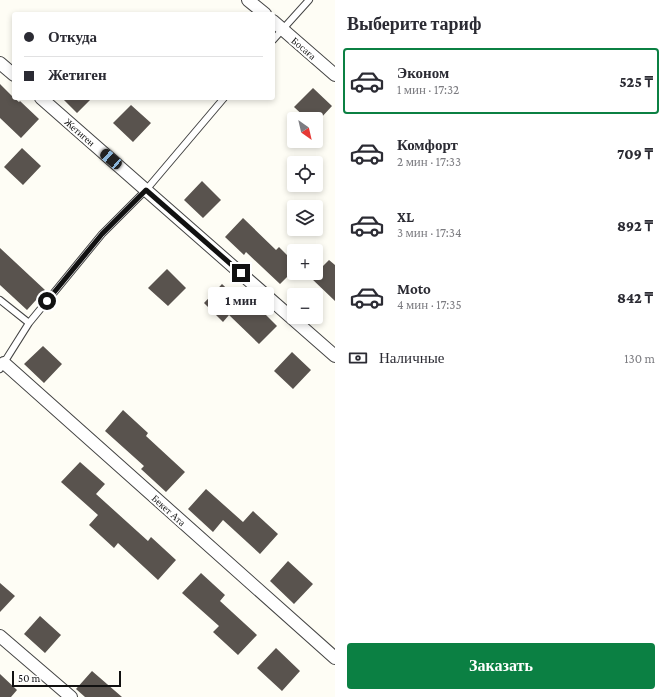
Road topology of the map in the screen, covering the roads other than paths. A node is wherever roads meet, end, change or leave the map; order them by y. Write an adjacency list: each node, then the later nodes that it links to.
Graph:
1 (248, 0): 3 (street)
2 (310, 0): 4 (lane)
3 (263, 12)
4 (278, 25): 7 (street, Босаға)
5 (0, 63): 6 (street)
6 (12, 73)
7 (335, 75)
8 (43, 100): 10 (street, Жетиген)
9 (222, 100): 10 (lane)
10 (146, 190): 12 (lane); 13 (street, Жетиген)
11 (0, 300): 12 (lane)
12 (29, 323): 14 (lane)
13 (335, 356)
14 (2, 366): 16 (street, Бекет Ата)
15 (0, 636): 17 (street)
16 (335, 658)
17 (71, 697)

